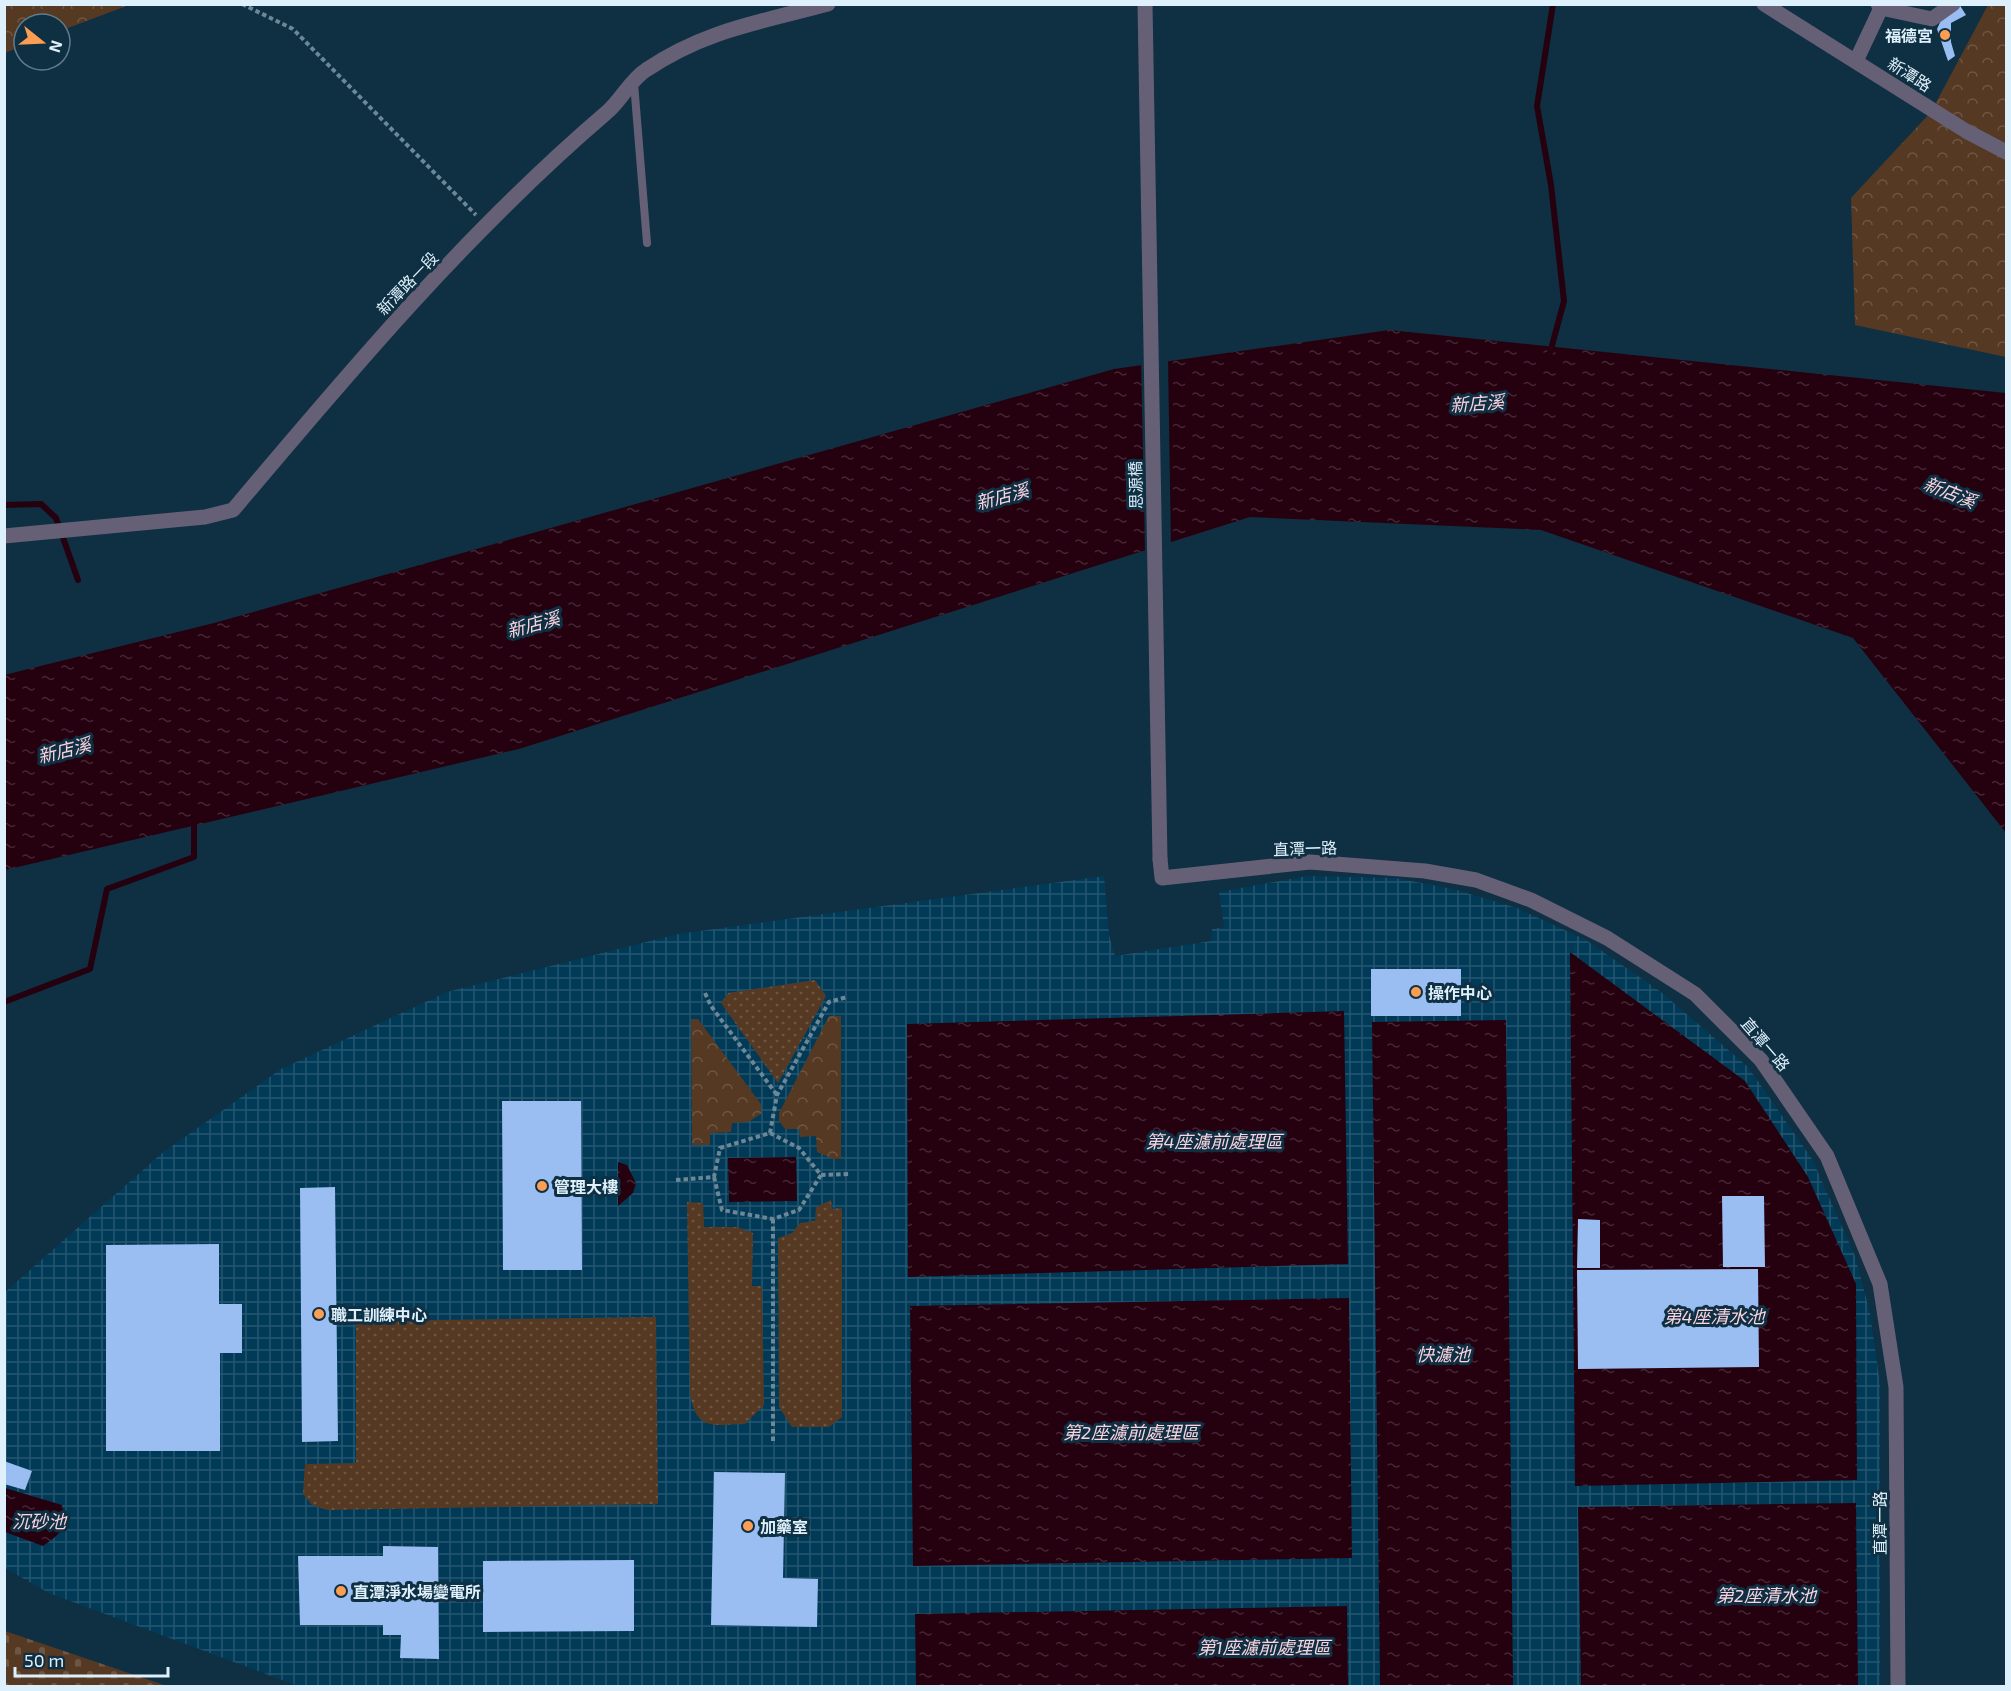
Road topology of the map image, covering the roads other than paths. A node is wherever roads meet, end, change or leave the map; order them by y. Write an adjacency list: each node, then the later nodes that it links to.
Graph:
1 (828, 4): 7 (street, 新潭路一段)
2 (1145, 4): 11 (street, 思源橋)
3 (1764, 4): 6 (street, 新潭路)
4 (1953, 4): 5 (street)
5 (1879, 6): 6 (street)
6 (1856, 61): 8 (street, 新潭路)
7 (634, 82): 9 (lane); 10 (street, 新潭路一段)
8 (2007, 152)
9 (647, 243)
10 (4, 536)
11 (1160, 859): 12 (street, 直潭一路)
12 (1898, 1686)

